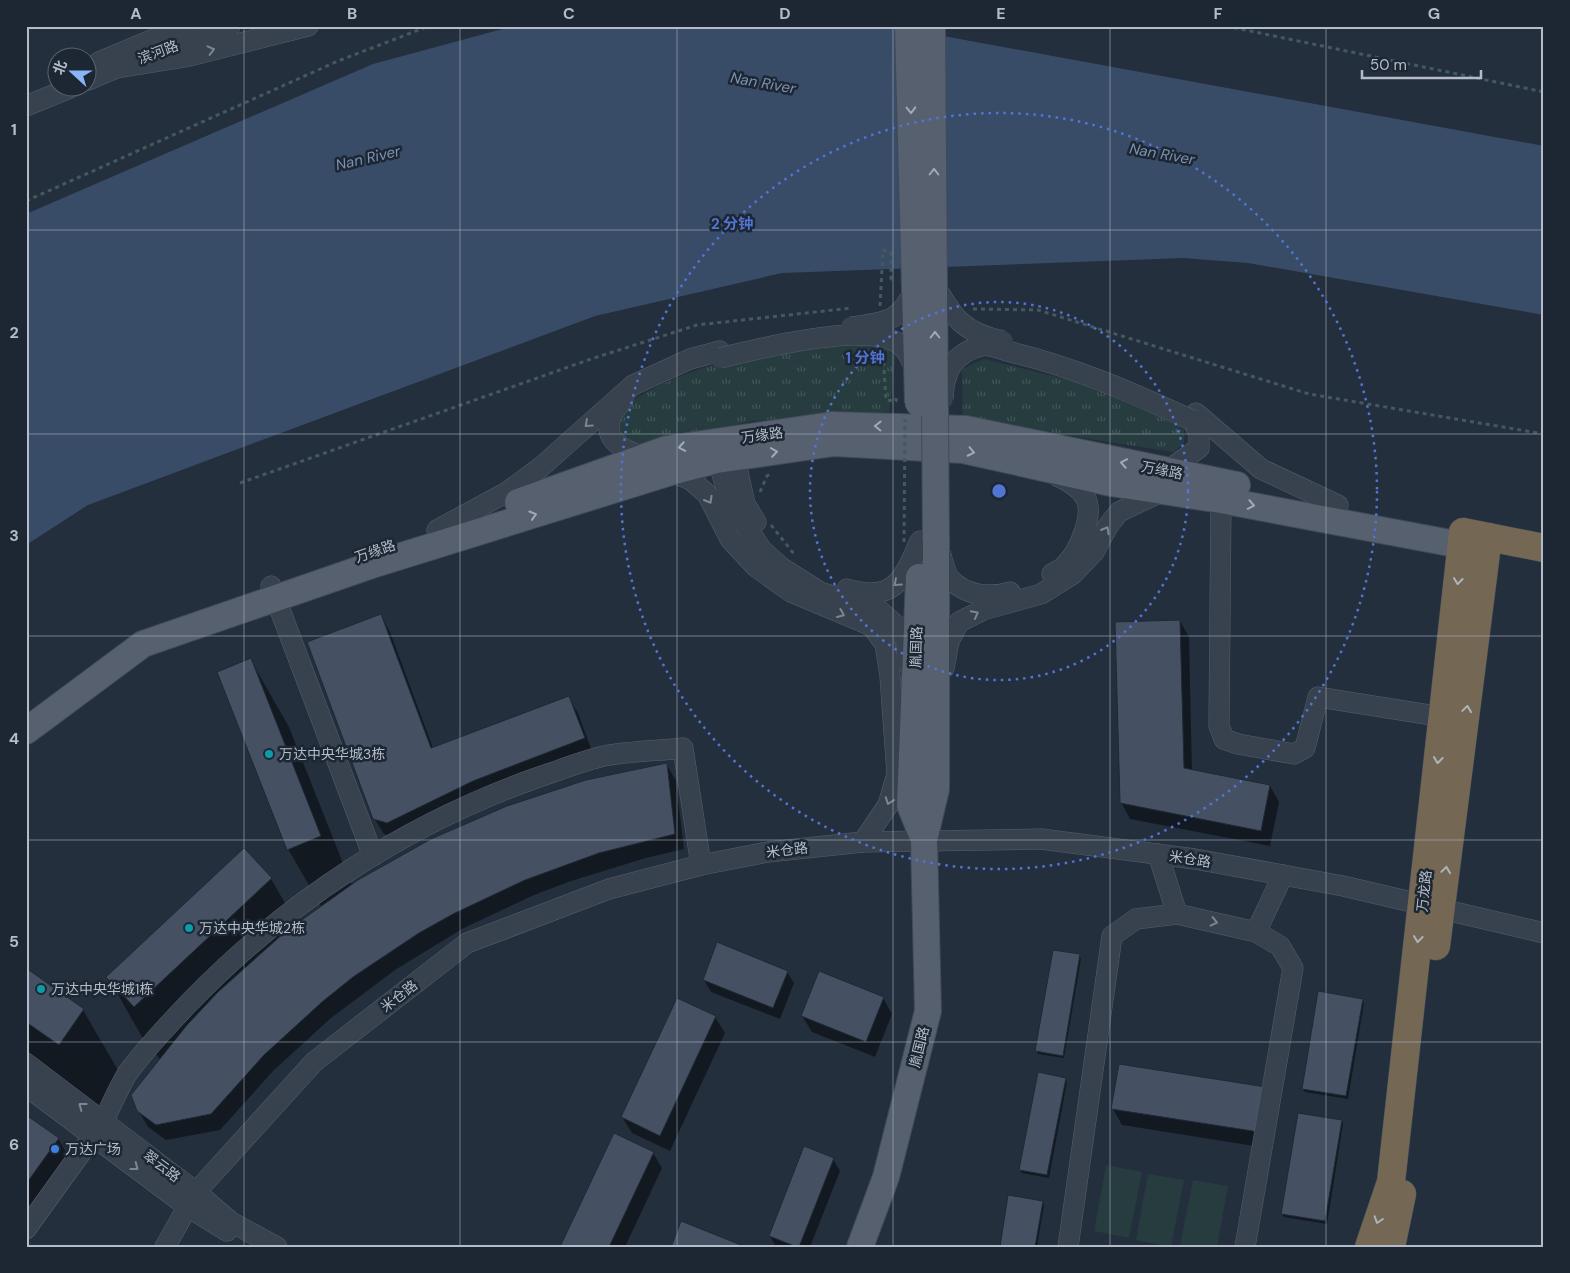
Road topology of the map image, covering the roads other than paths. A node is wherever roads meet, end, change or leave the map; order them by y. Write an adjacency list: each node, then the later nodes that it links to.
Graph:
1 (185, 26): 7 (street, 滨河路)
2 (230, 26): 8 (street, 滨河路)
3 (308, 26): 8 (street, one-way to 3)
4 (901, 26): 9 (street, bridge)
5 (908, 26): 9 (main road, bridge)
6 (934, 31): 15 (main road, one-way to 6, bridge)
7 (98, 63)
8 (112, 69): 10 (street, 滨河路)
9 (910, 70): 15 (main road, one-way to 15, bridge)
10 (98, 75)
11 (48, 84): 12 (street)
12 (26, 93)
13 (48, 97): 14 (street)
14 (26, 106)
15 (925, 287): 16 (street, bridge); 17 (main road, bridge); 18 (street, bridge); 28 (main road, one-way to 15, bridge)
16 (720, 354): 17 (street, bridge); 20 (street); 26 (street, one-way to 26)
17 (917, 375): 28 (main road, bridge)
18 (1194, 417): 23 (street); 25 (street); 28 (street, bridge)
19 (724, 449): 20 (main road, 万缘路, one-way to 20); 21 (main road, 万缘路, one-way to 21); 22 (main road, 万缘路); 23 (main road, 万缘路, one-way to 19); 28 (street, one-way to 19); 36 (street)
20 (645, 457): 26 (main road, 万缘路)
21 (1044, 468): 23 (main road, 万缘路); 28 (street)
22 (671, 472): 31 (main road, 万缘路, one-way to 22); 38 (street, one-way to 38)
23 (1165, 481): 24 (main road, 万缘路); 25 (main road, 万缘路); 35 (street, one-way to 23)
24 (1220, 500): 27 (main road, 万缘路, one-way to 27); 33 (street)
25 (1338, 505): 27 (main road, 万缘路)
26 (437, 530): 31 (main road, 万缘路)
27 (1475, 541): 29 (highway, 万缘路); 30 (highway, 万缘路); 33 (highway, 万龙路, one-way to 33); 43 (highway, 万龙路, one-way to 27)
28 (916, 544): 35 (main road, 胤国路); 36 (main road, 胤国路)
29 (1544, 548)
30 (1544, 561)
31 (274, 592): 32 (main road, 万缘路); 34 (main road, 万缘路); 40 (street)
32 (26, 715)
33 (1443, 717): 43 (highway, 万龙路, one-way to 43)
34 (26, 731)
35 (936, 789): 37 (main road, 胤国路)
36 (910, 805): 37 (main road, 胤国路)
37 (924, 840): 38 (street, 米仓路); 39 (street, 米仓路); 55 (main road, 胤国路)
38 (864, 842): 41 (street, 米仓路)
39 (1158, 854): 42 (street, 米仓路); 44 (street)
40 (373, 856): 41 (street); 49 (street)
41 (701, 865): 50 (street, 米仓路)
42 (1283, 875): 43 (street, 米仓路); 45 (street)
43 (1432, 907): 46 (street, 米仓路); 58 (highway, 万龙路, one-way to 58); 59 (highway, 万龙路)
44 (1177, 914): 45 (street, one-way to 45); 56 (street)
45 (1256, 932): 57 (street)
46 (1544, 934)
47 (26, 1063): 49 (street, 翠云路, one-way to 47)
48 (26, 1086): 49 (street, 翠云路)
49 (98, 1129): 50 (street, 翠云路); 51 (street)
50 (192, 1199): 52 (street, 米仓路); 53 (street, 翠云路); 54 (street, 翠云路)
51 (26, 1230)
52 (165, 1247)
53 (252, 1247)
54 (277, 1247)
55 (860, 1247)
56 (1068, 1247)
57 (1245, 1247)
58 (1369, 1247)
59 (1391, 1247)

